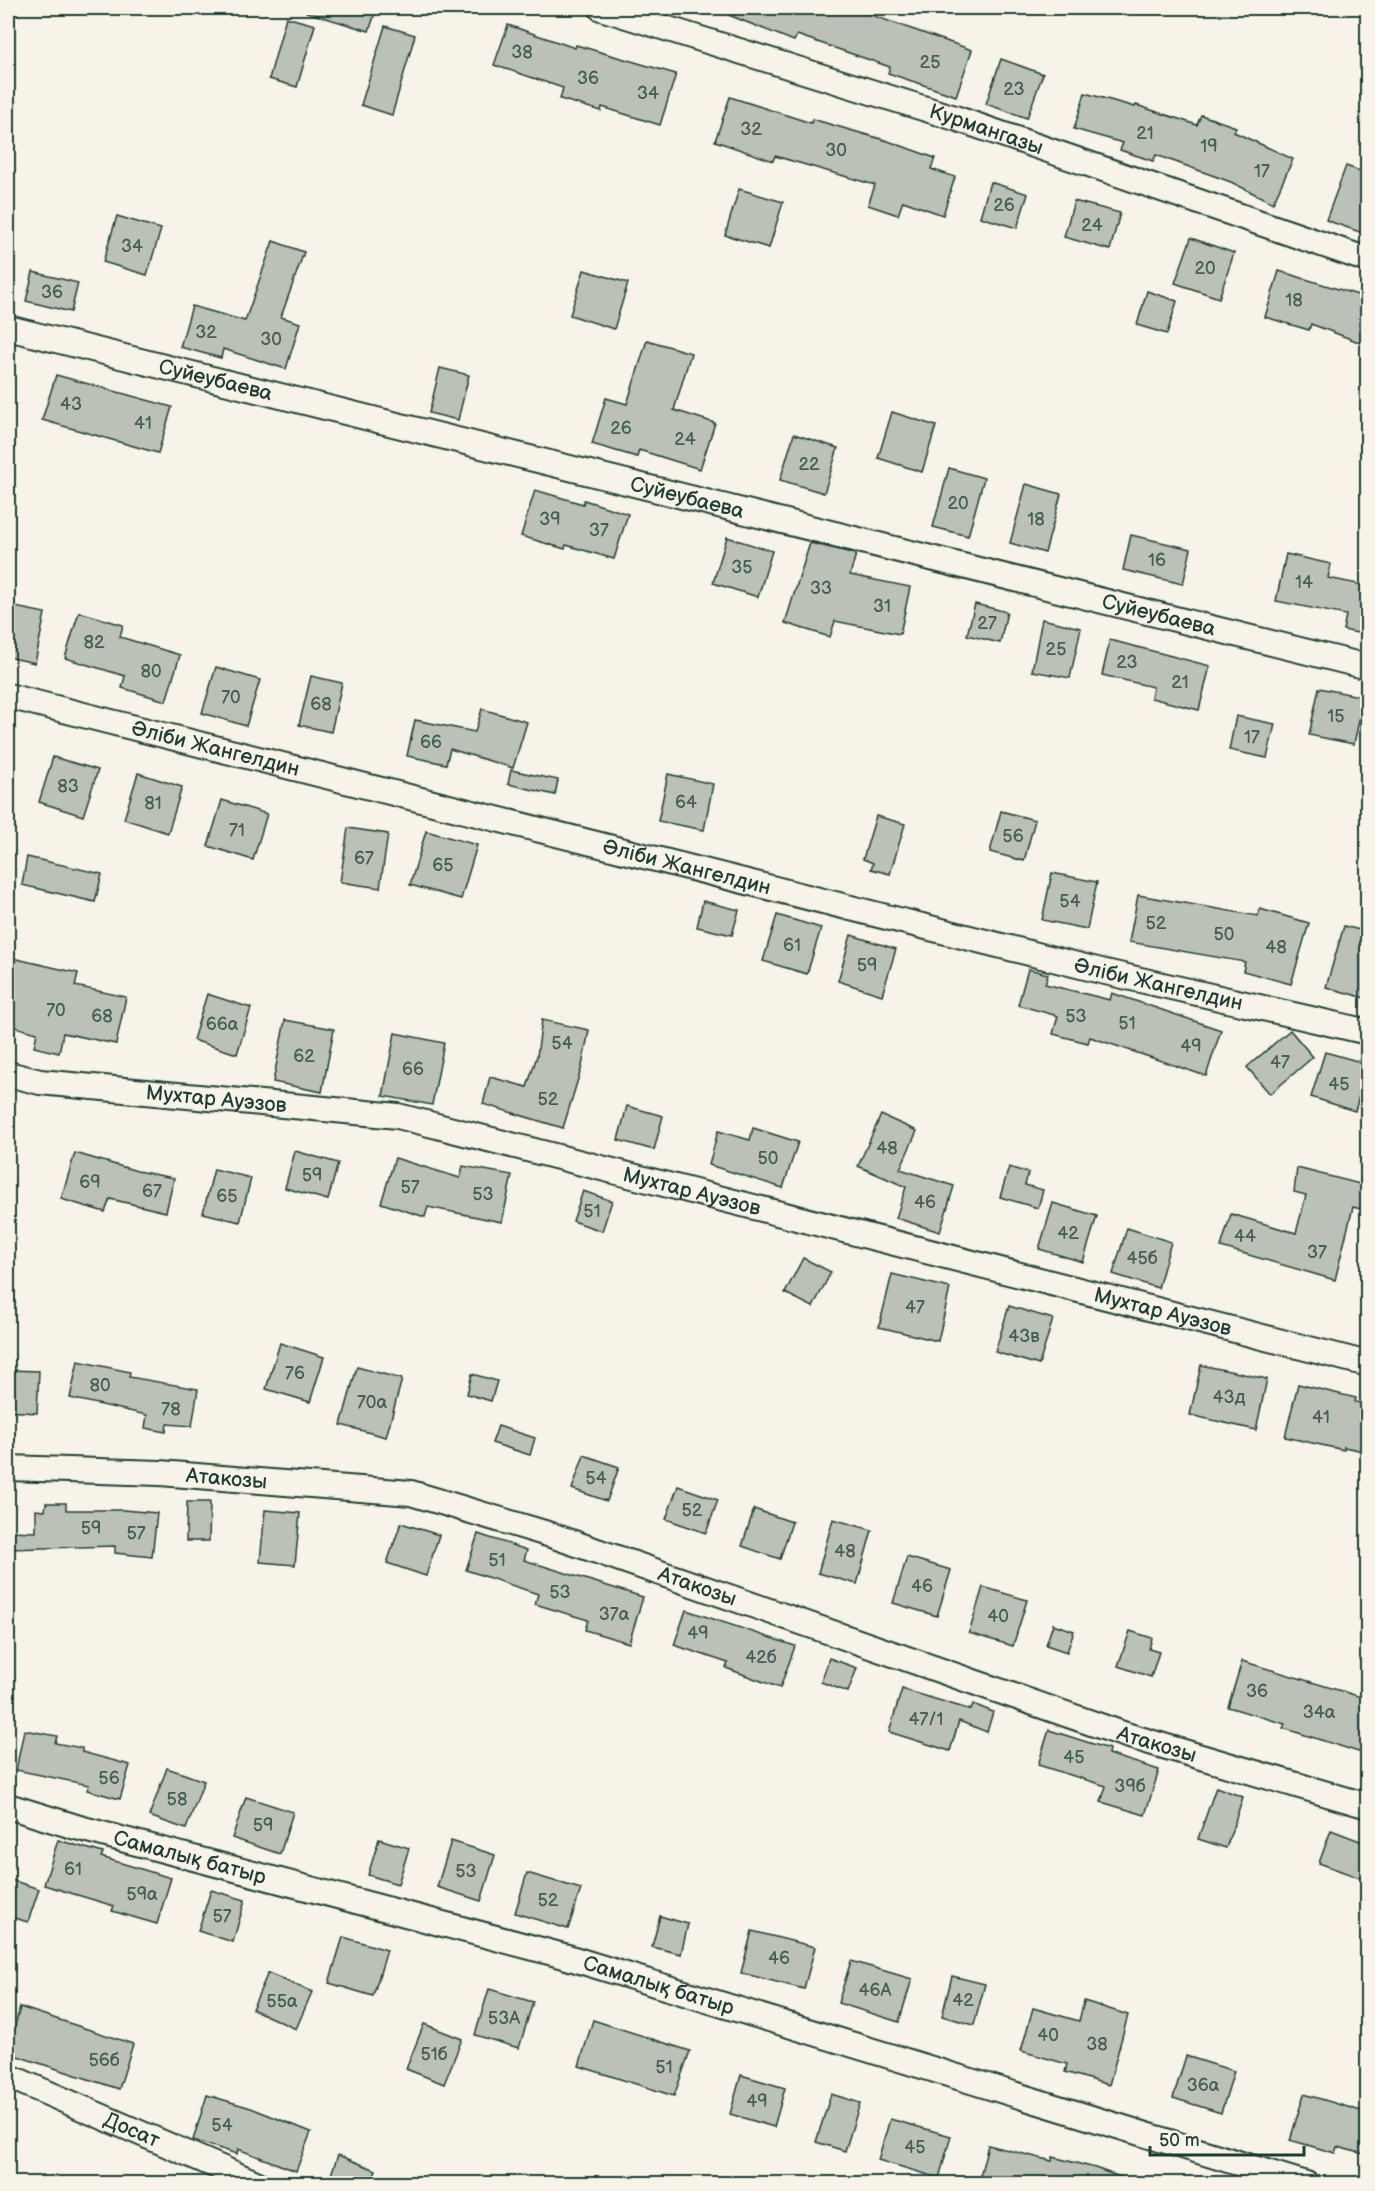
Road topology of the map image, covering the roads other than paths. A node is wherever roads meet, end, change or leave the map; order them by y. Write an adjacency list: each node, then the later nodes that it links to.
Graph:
1 (601, 8): 2 (street, Курмангазы)
2 (1368, 260)
3 (8, 328): 4 (street, Суйеубаева)
4 (1368, 667)
5 (8, 696): 6 (street, Әліби Жангелдин)
6 (1368, 1032)
7 (8, 1074): 8 (street, Мухтар Ауэзов)
8 (1368, 1364)
9 (8, 1468): 11 (street, Атакозы)
10 (8, 1806): 14 (street, Самалық батыр)
11 (1368, 1806)
12 (8, 2076): 13 (street, Досат)
13 (258, 2184)
14 (1306, 2184)

